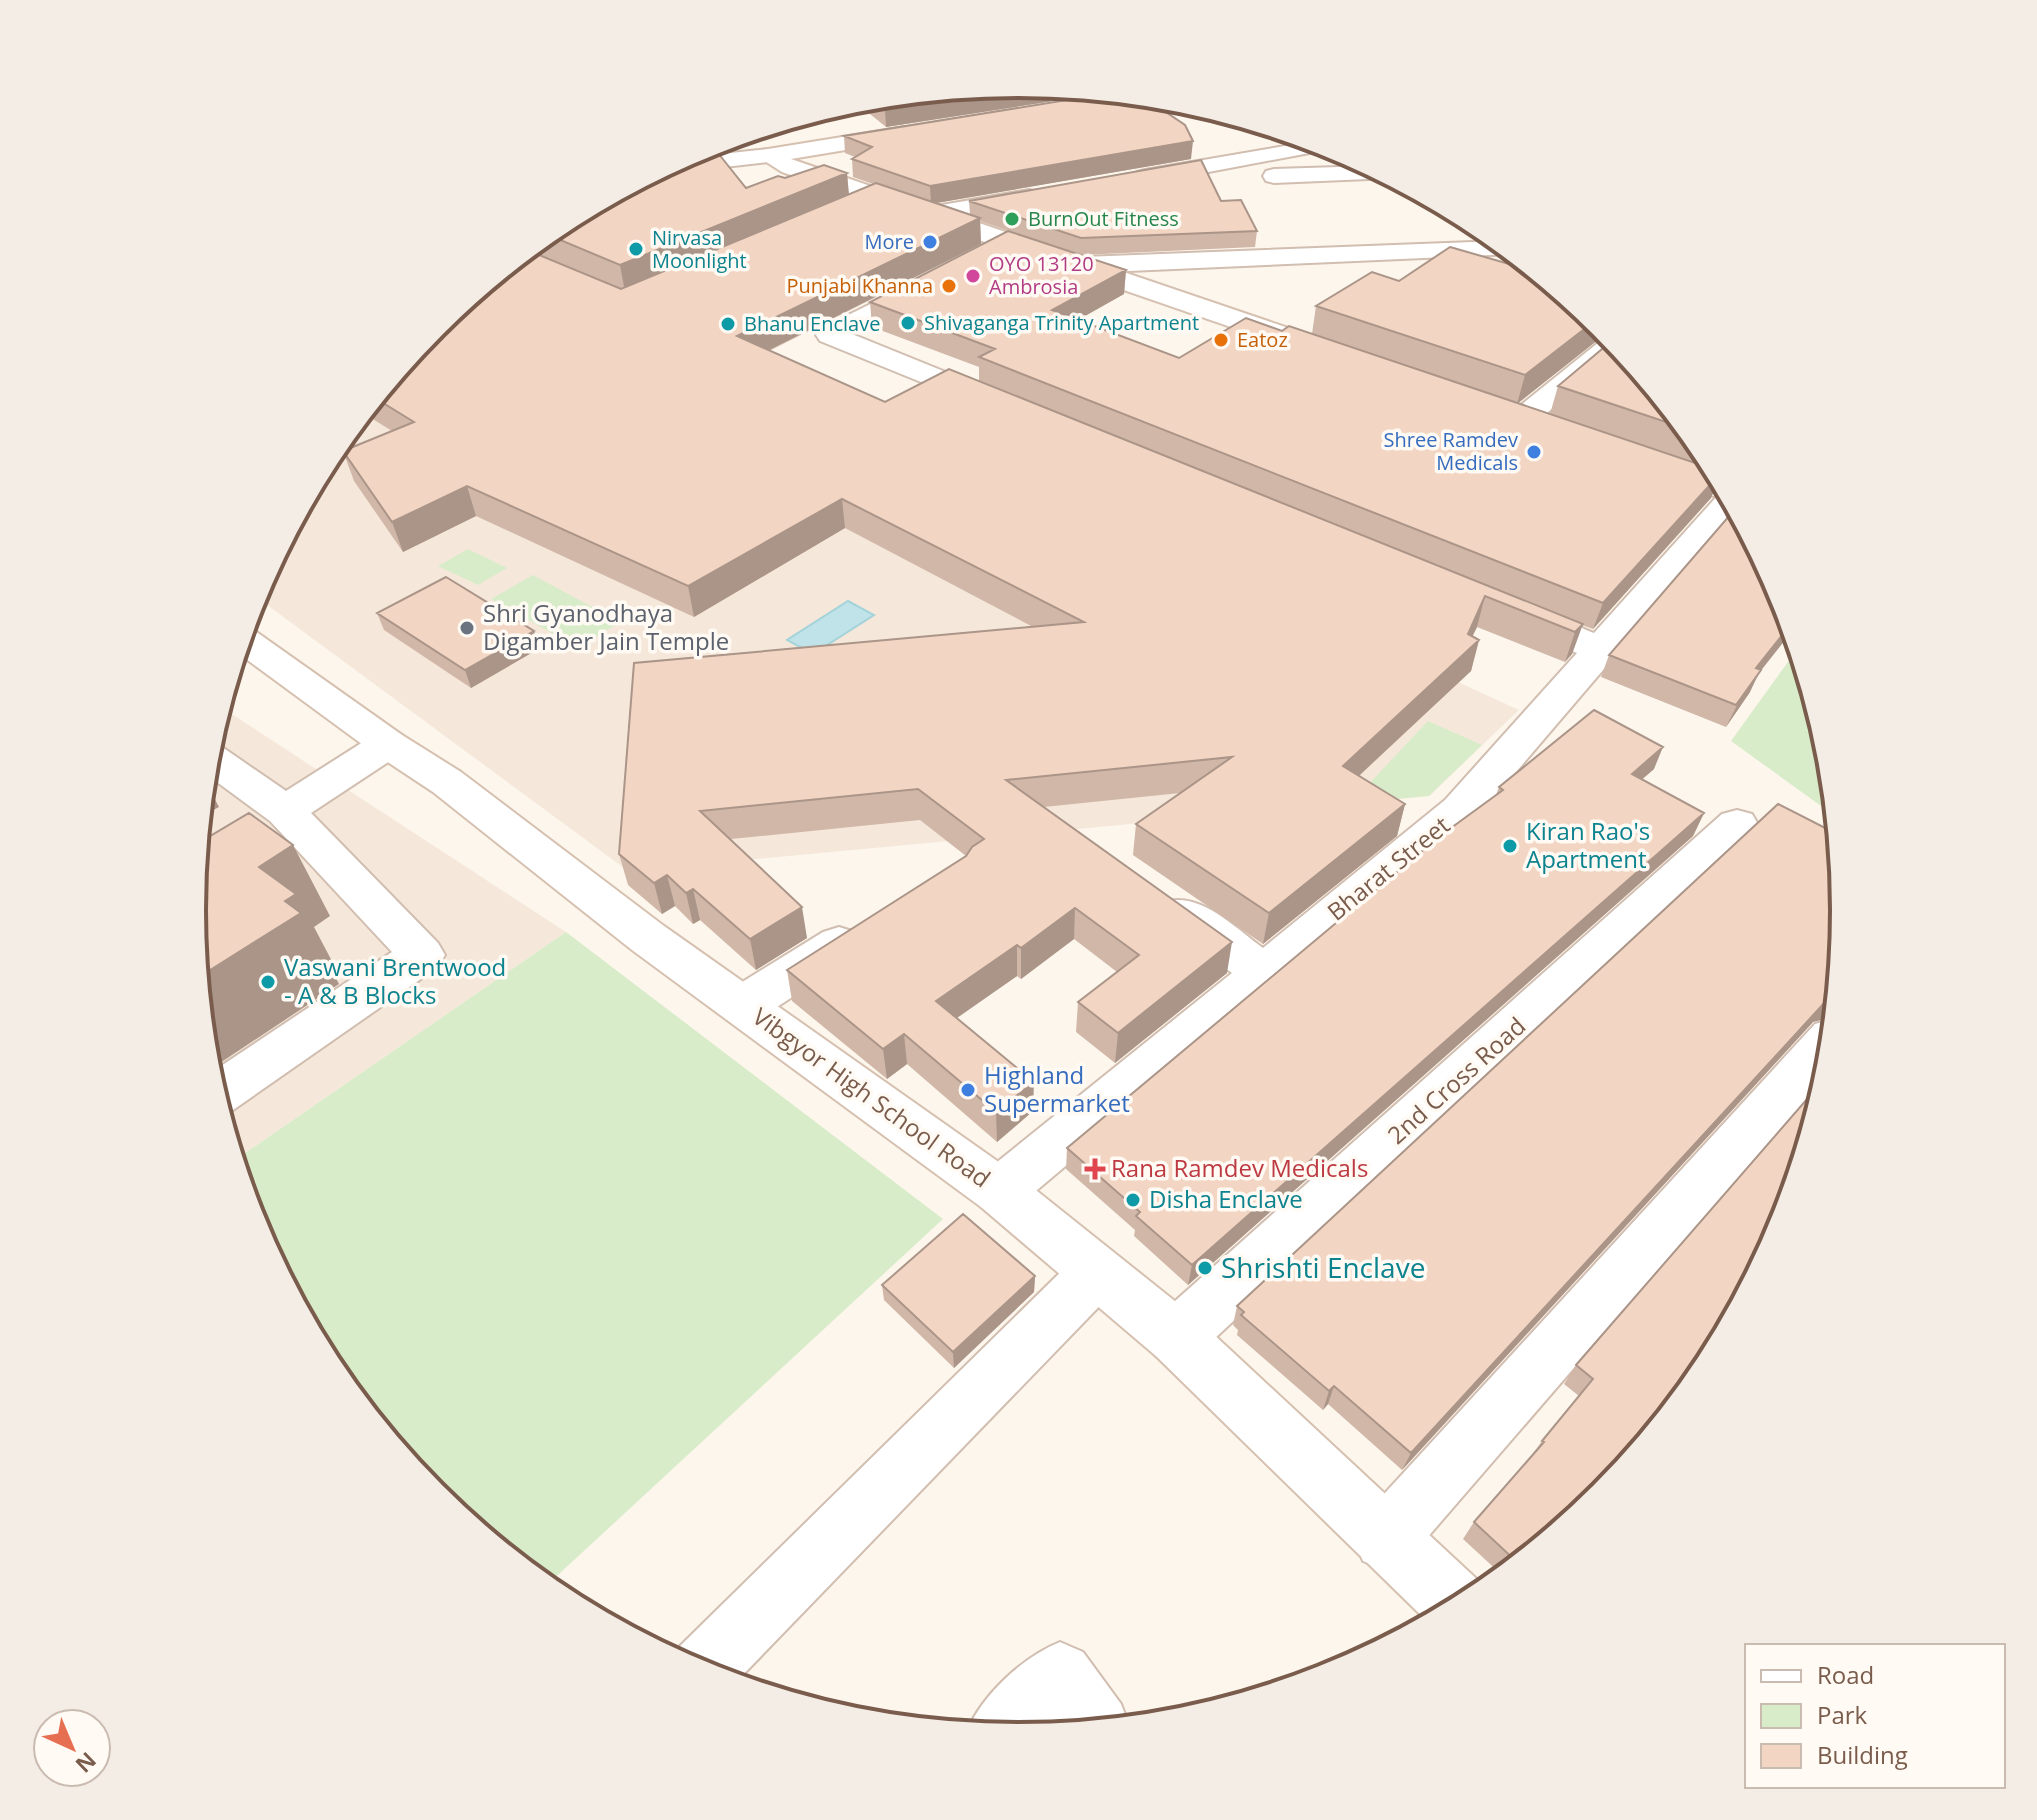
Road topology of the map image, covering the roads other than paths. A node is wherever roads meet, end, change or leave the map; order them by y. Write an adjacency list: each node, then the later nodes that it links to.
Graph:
1 (923, 131): 4 (street)
2 (748, 145): 4 (street)
3 (1302, 149): 6 (street)
4 (768, 156): 5 (street); 8 (street)
5 (704, 162)
6 (1359, 174)
7 (1051, 193): 10 (street)
8 (877, 197): 9 (street); 10 (street)
9 (848, 209)
10 (930, 214): 11 (street)
11 (1008, 241): 13 (street); 17 (street)
12 (1499, 256): 13 (street)
13 (1083, 265): 14 (street)
14 (1317, 347)
15 (1605, 349): 18 (street)
16 (1493, 409): 18 (street)
17 (1020, 412)
18 (1522, 419): 19 (street)
19 (1551, 429)
20 (1638, 459): 21 (street)
21 (1709, 484)
22 (1724, 508): 25 (street, Bharat Street)
23 (1501, 608): 25 (street)
24 (251, 646): 26 (street, Vibgyor High School Road)
25 (1603, 650): 33 (street, Bharat Street)
26 (388, 744): 28 (street); 34 (street, Vibgyor High School Road)
27 (220, 764): 28 (street)
28 (285, 811): 32 (street)
29 (1737, 824): 40 (street, 2nd Cross Road)
30 (1154, 894): 33 (street)
31 (873, 922): 34 (street)
32 (422, 955): 36 (street); 37 (street)
33 (1264, 972): 38 (street, Bharat Street)
34 (743, 1005): 38 (street, Vibgyor High School Road)
35 (1818, 1053): 41 (street)
36 (227, 1089)
37 (232, 1112)
38 (999, 1191): 39 (street, Vibgyor High School Road)
39 (1097, 1272): 40 (street, Vibgyor High School Road); 43 (street)
40 (1176, 1337): 41 (street, Vibgyor High School Road)
41 (1385, 1539): 42 (street, Vibgyor High School Road)
42 (1449, 1598)
43 (711, 1661)
44 (1090, 1718): 45 (street)
45 (1012, 1722)

